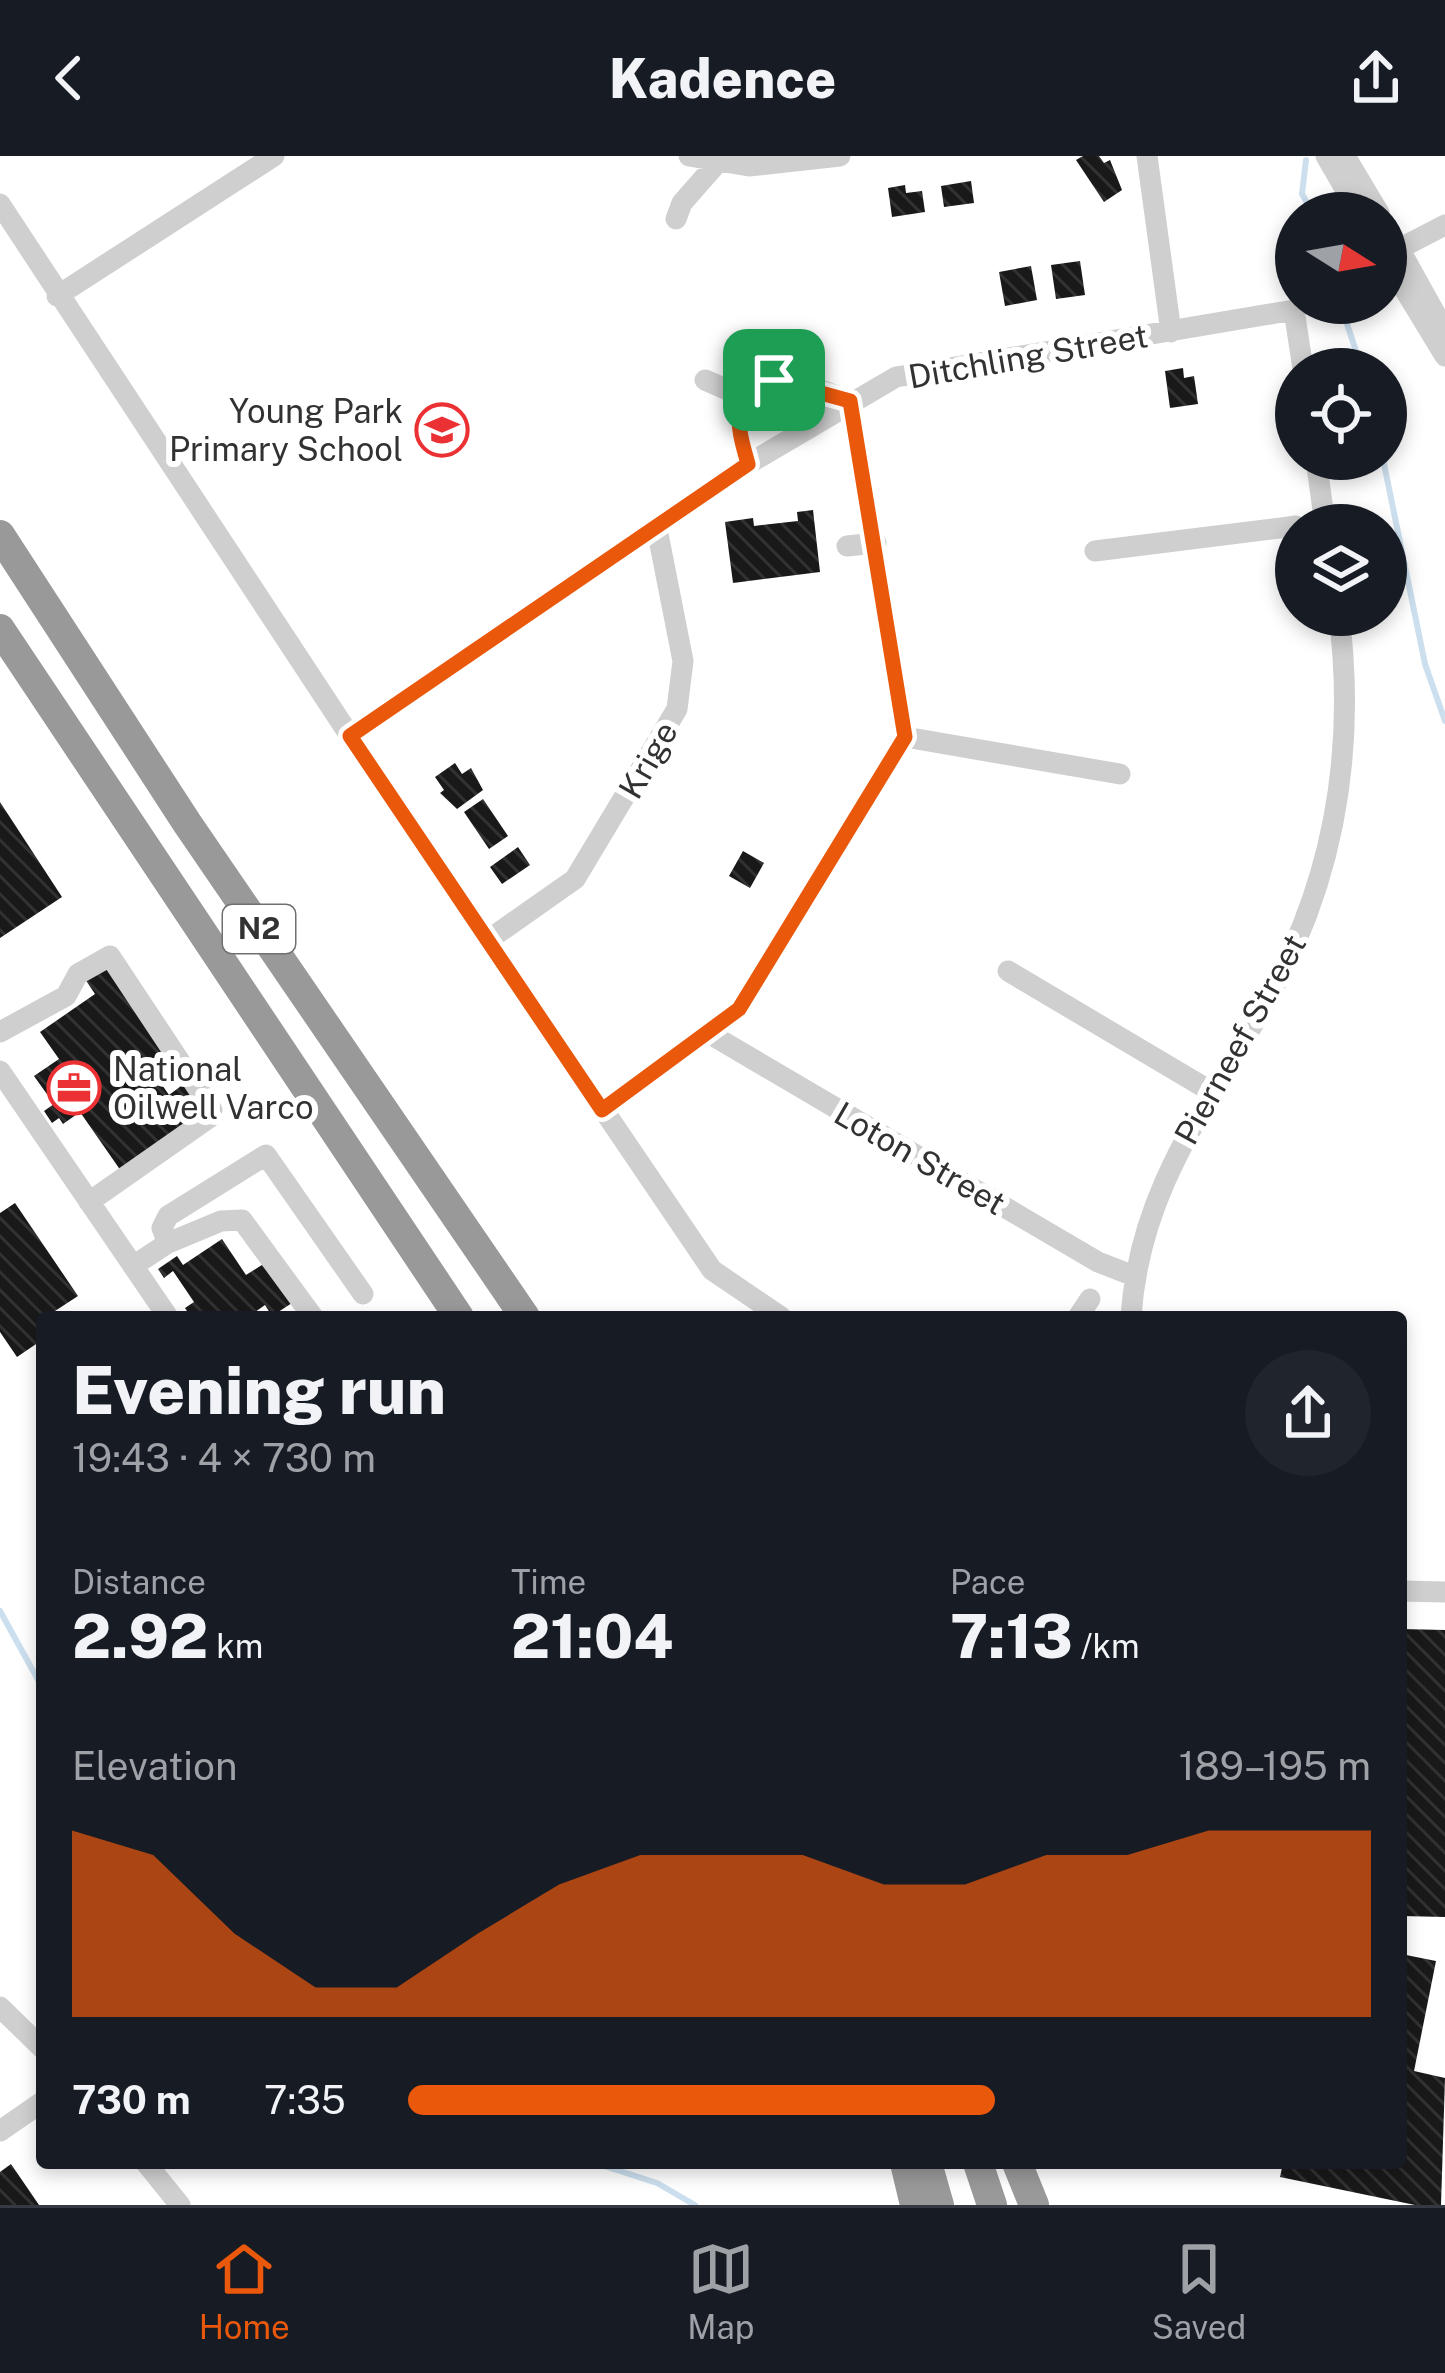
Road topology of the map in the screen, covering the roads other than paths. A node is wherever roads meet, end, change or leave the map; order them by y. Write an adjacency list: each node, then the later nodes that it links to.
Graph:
1 (274, 156): 16 (street)
2 (689, 156): 7 (street)
3 (840, 156): 7 (street)
4 (1147, 156): 19 (street)
5 (1326, 156): 8 (street)
6 (1345, 156): 9 (street)
7 (718, 162): 11 (street)
8 (1347, 192)
9 (1366, 192)
10 (0, 204): 16 (street)
11 (676, 219)
12 (1445, 225): 13 (street)
13 (1407, 245)
14 (1407, 277): 18 (street)
15 (1407, 284): 20 (street)
16 (57, 296): 33 (street)
17 (1275, 311): 19 (street, Ditchling Street)
18 (1445, 331)
19 (1171, 332): 23 (street, Ditchling Street)
20 (1445, 356)
21 (705, 380): 22 (street)
22 (744, 397): 23 (street); 24 (street)
23 (850, 401): 24 (street, Ditchling Street); 28 (street)
24 (748, 464): 25 (street, Ditchling Street)
25 (657, 529): 33 (street, Ditchling Street); 36 (street, Krige)
26 (1275, 529): 30 (street)
27 (0, 536): 51 (highway, N2)
28 (876, 543): 29 (street); 34 (street)
29 (847, 546)
30 (1095, 551)
31 (0, 629): 50 (highway, N2)
32 (1342, 636): 41 (street, Pierneef Street)
33 (350, 736): 36 (street)
34 (905, 737): 35 (street); 39 (street)
35 (1120, 774)
36 (491, 938): 42 (street)
37 (1008, 971): 41 (street)
38 (0, 1032): 43 (street)
39 (710, 1034): 42 (street); 46 (street, Loton Street)
40 (0, 1071): 43 (street)
41 (1212, 1092): 46 (street, Pierneef Street)
42 (602, 1110): 52 (street)
43 (89, 1202): 45 (street)
44 (168, 1244): 45 (street); 47 (street); 49 (street)
45 (133, 1266): 48 (street)
46 (1134, 1276): 53 (street, Pierneef Street)
47 (364, 1294)
48 (164, 1311)
49 (309, 1311)
50 (455, 1311)
51 (521, 1311)
52 (772, 1311)
53 (1131, 1311)
54 (1407, 1591): 55 (street)
55 (1445, 1592)
56 (0, 2008): 57 (street)
57 (36, 2042)
58 (36, 2106): 59 (street)
59 (0, 2131)
60 (151, 2169): 65 (street)
61 (906, 2169): 66 (highway)
62 (929, 2169): 67 (highway)
63 (980, 2169): 68 (highway)
64 (1019, 2169): 69 (highway)
65 (180, 2205)
66 (915, 2205)
67 (940, 2205)
68 (992, 2205)
69 (1034, 2205)

